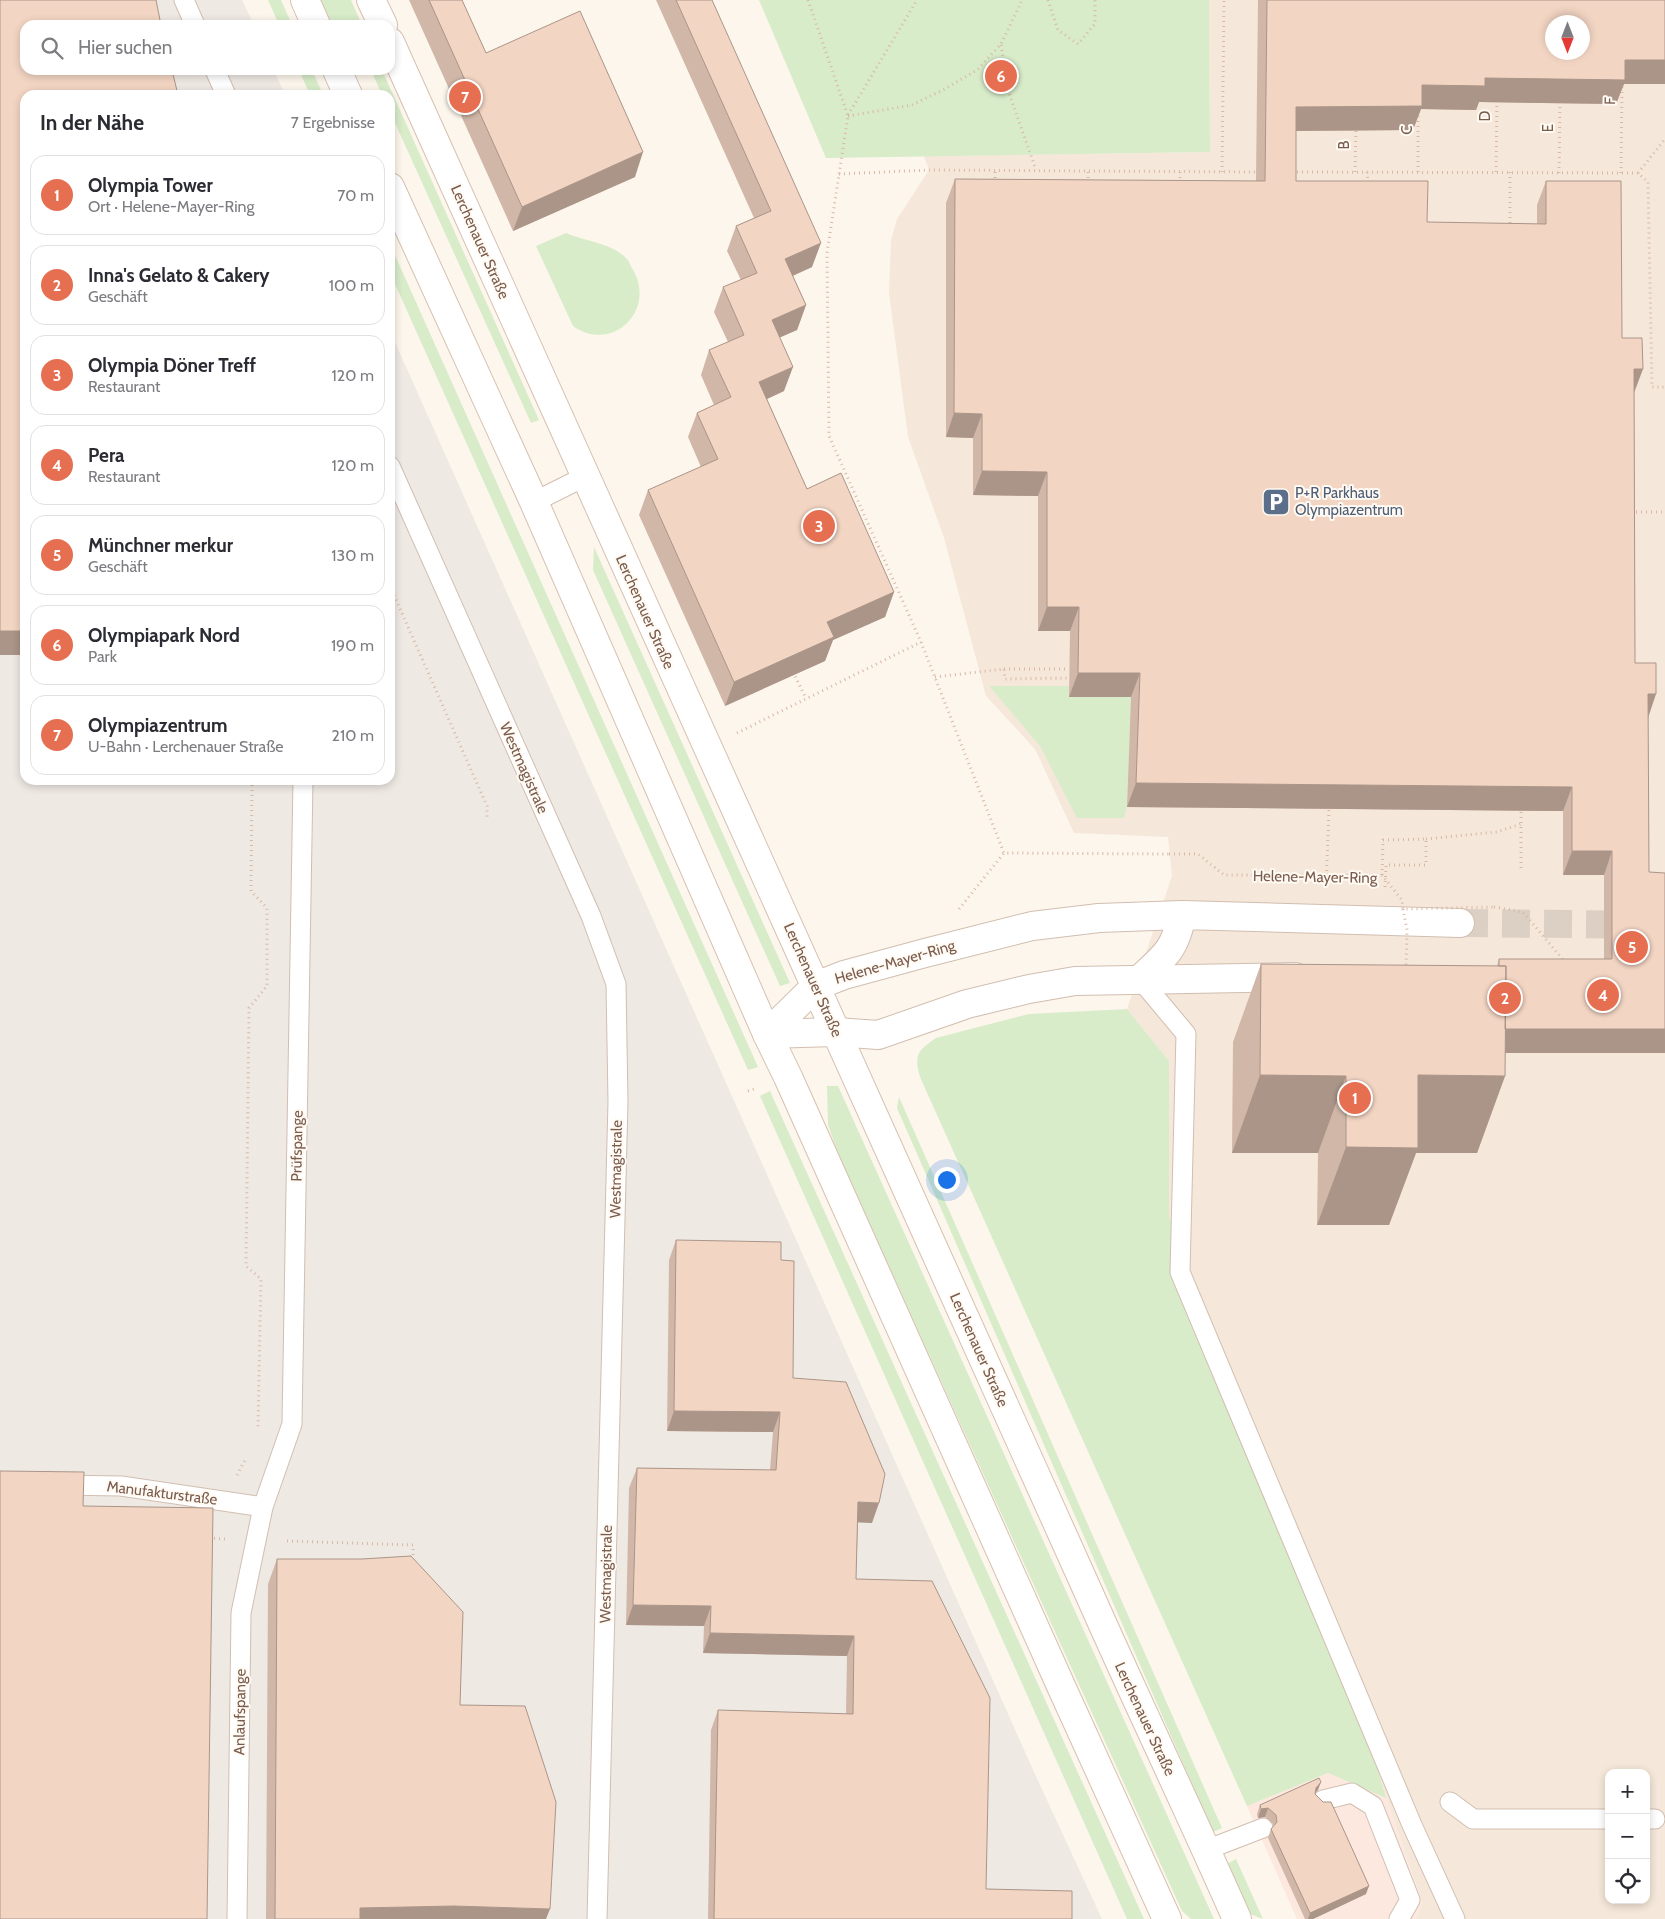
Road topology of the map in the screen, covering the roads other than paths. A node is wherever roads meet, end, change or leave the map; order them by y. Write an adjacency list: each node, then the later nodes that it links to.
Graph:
1 (184, 0): 4 (lane)
2 (304, 0): 5 (main road)
3 (372, 0): 6 (main road)
4 (193, 20)
5 (314, 20)
6 (381, 20)
7 (395, 53): 14 (main road, Lerchenauer Straße)
8 (217, 75): 10 (lane)
9 (339, 75): 11 (main road)
10 (224, 90)
11 (346, 90)
12 (395, 197): 15 (main road)
13 (395, 477): 32 (lane, Westmagistrale)
14 (584, 477): 15 (lane); 21 (main road, Lerchenauer Straße)
15 (534, 502): 23 (main road)
16 (303, 785): 25 (lane, Prüfspange)
17 (1182, 915): 18 (main road, Helene-Mayer-Ring); 20 (main road); 21 (main road, Helene-Mayer-Ring)
18 (1460, 923)
19 (1315, 976): 20 (main road)
20 (1140, 979): 22 (main road); 36 (lane)
21 (816, 986): 22 (main road, Lerchenauer Straße); 23 (main road, Helene-Mayer-Ring)
22 (836, 1032): 23 (main road); 30 (main road, Lerchenauer Straße)
23 (767, 1034): 33 (main road)
24 (37, 1484): 25 (lane, Manufakturstraße)
25 (264, 1507): 31 (lane, Anlaufspange)
26 (1323, 1800): 35 (lane)
27 (1450, 1802): 28 (lane)
28 (1605, 1819)
29 (1263, 1828): 30 (lane)
30 (1206, 1850): 34 (main road, Lerchenauer Straße)
31 (237, 1919)
32 (597, 1919)
33 (1167, 1919)
34 (1237, 1919)
35 (1400, 1919)
36 (1455, 1919)

